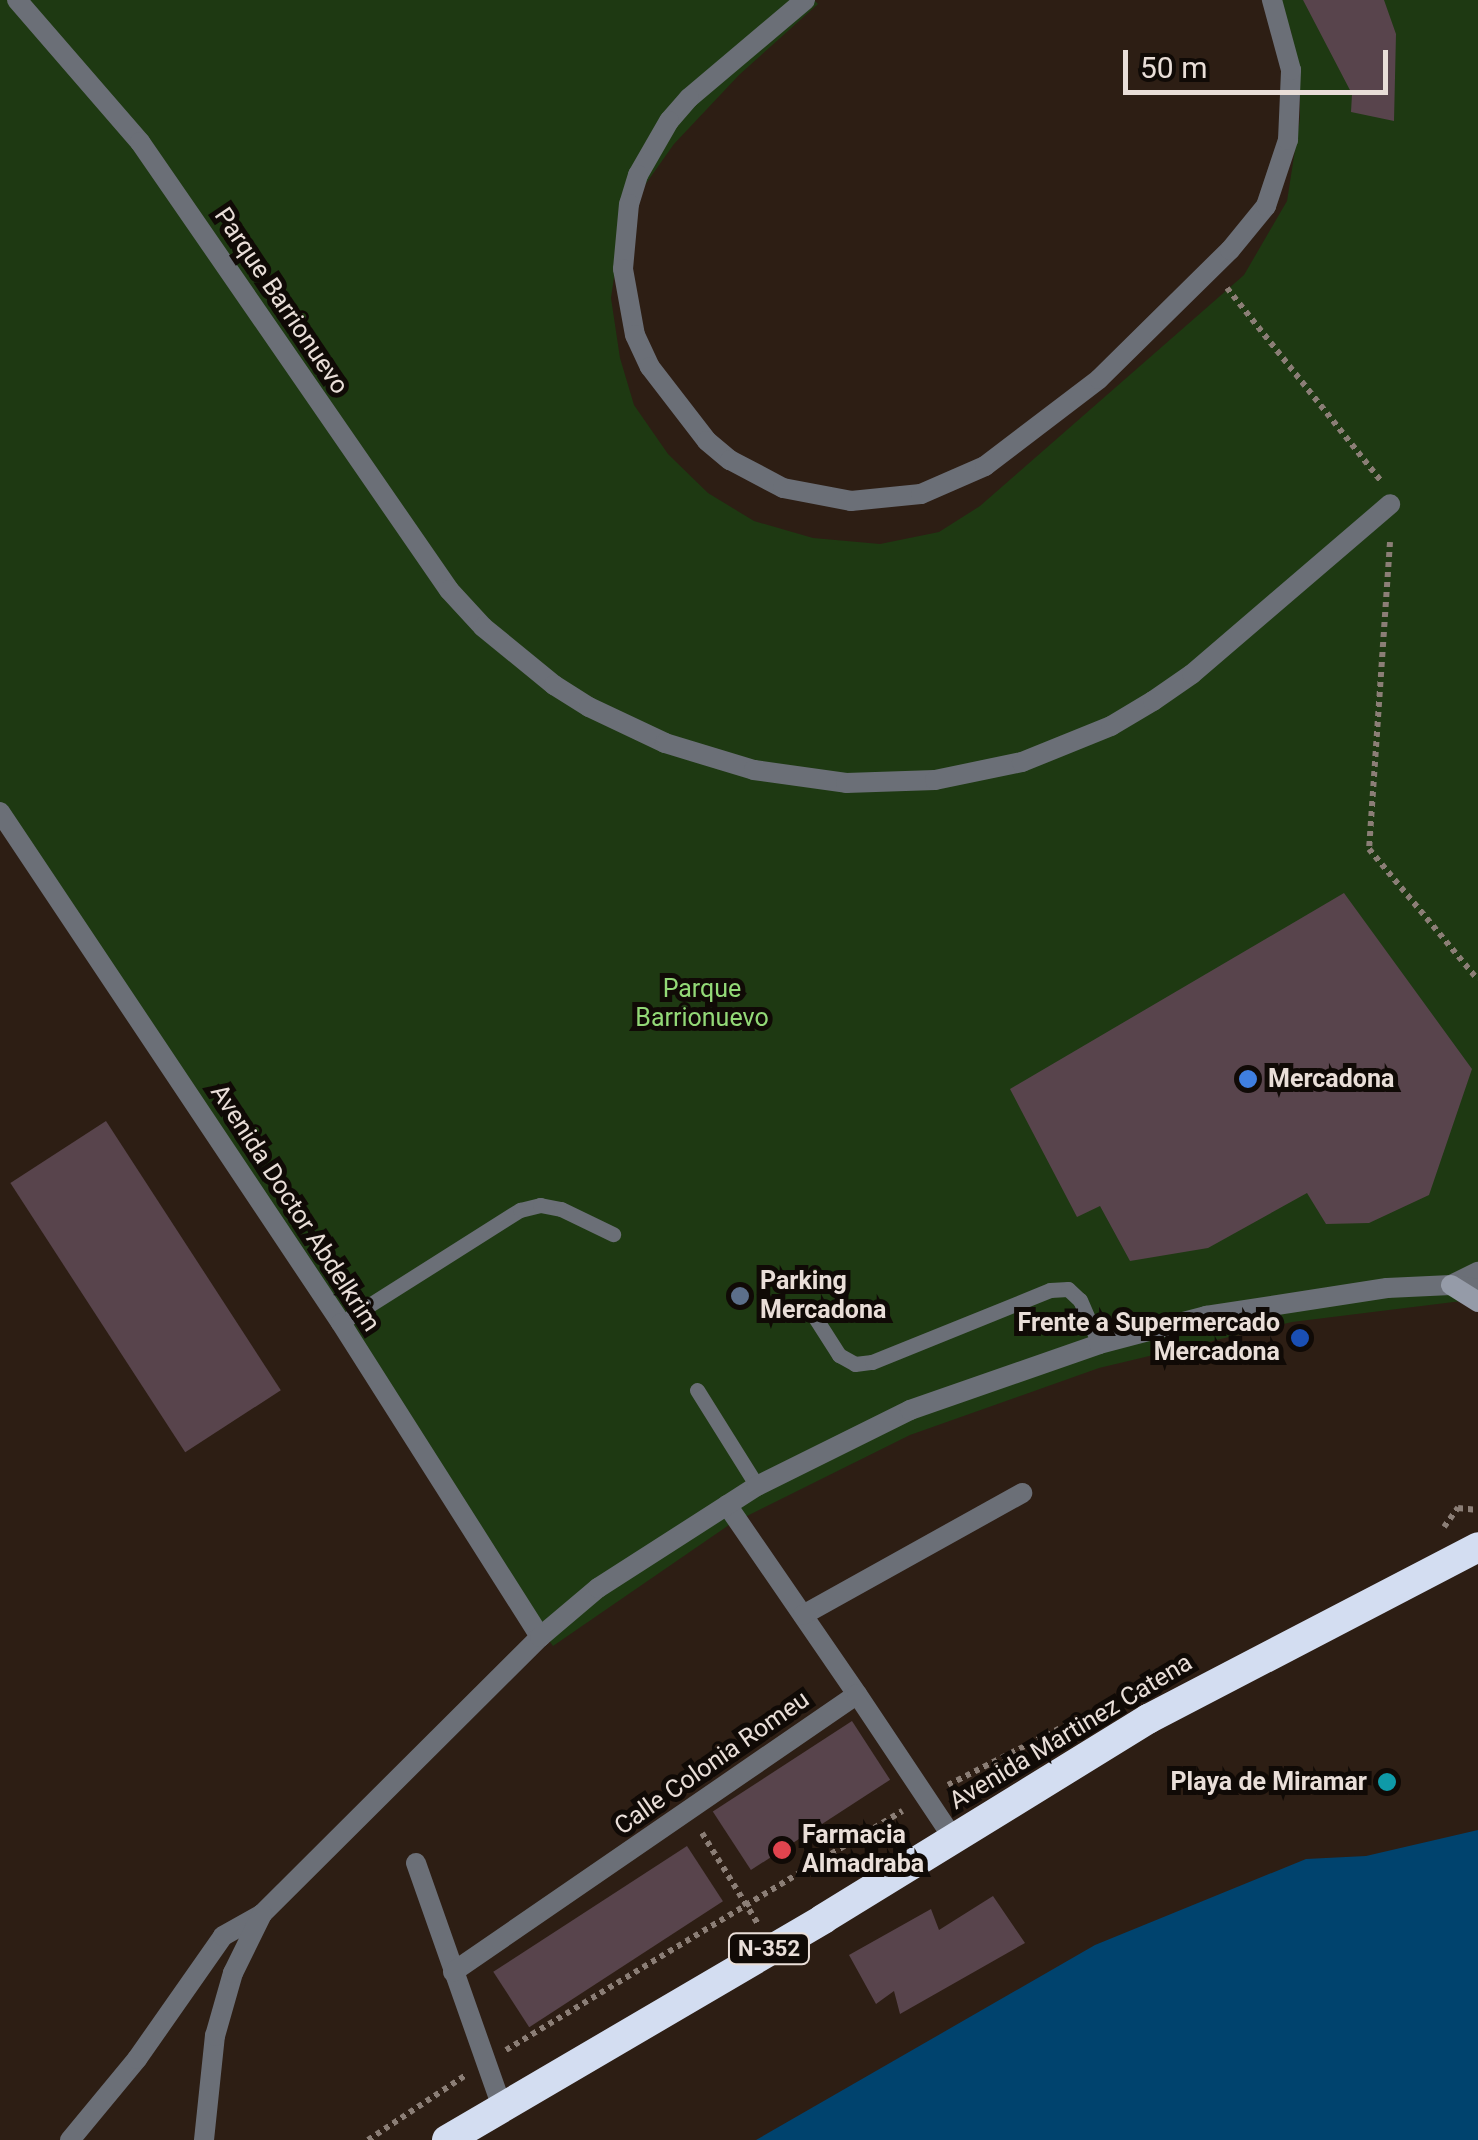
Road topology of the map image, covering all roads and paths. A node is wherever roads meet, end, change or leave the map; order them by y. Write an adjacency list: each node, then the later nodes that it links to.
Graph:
1 (17, 0): 5 (street, Parque Barrionuevo)
2 (805, 0): 4 (street)
3 (1272, 0): 4 (street)
4 (1212, 269): 5 (path)
5 (1390, 504): 7 (path)
6 (0, 812): 14 (street, Avenida Doctor Abdelkrim)
7 (1478, 980)
8 (613, 1234): 14 (lane)
9 (1478, 1272): 10 (street)
10 (1451, 1285): 11 (street); 12 (main road); 15 (street)
11 (1478, 1289)
12 (1478, 1302)
13 (816, 1319): 15 (lane)
14 (341, 1323): 22 (street, Avenida Doctor Abdelkrim)
15 (1099, 1344): 17 (street)
16 (697, 1390): 17 (lane)
17 (757, 1486): 19 (street)
18 (1022, 1493): 21 (street)
19 (728, 1505): 21 (street); 22 (street)
20 (1474, 1544): 25 (highway, Avenida Martinez Catena / N-352)
21 (803, 1616): 23 (street)
22 (540, 1637): 28 (street)
23 (857, 1694): 24 (street, Calle Colonia Romeu); 25 (street)
24 (688, 1810): 27 (path); 29 (street, Calle Colonia Romeu)
25 (953, 1838): 30 (highway, Avenida Martinez Catena / N-352)
26 (416, 1863): 29 (street)
27 (747, 1908)
28 (262, 1914): 31 (street); 32 (street)
29 (453, 1972): 30 (street)
30 (502, 2107): 33 (highway, Avenida Martinez Catena / N-352)
31 (70, 2140)
32 (204, 2140)
33 (447, 2140)

